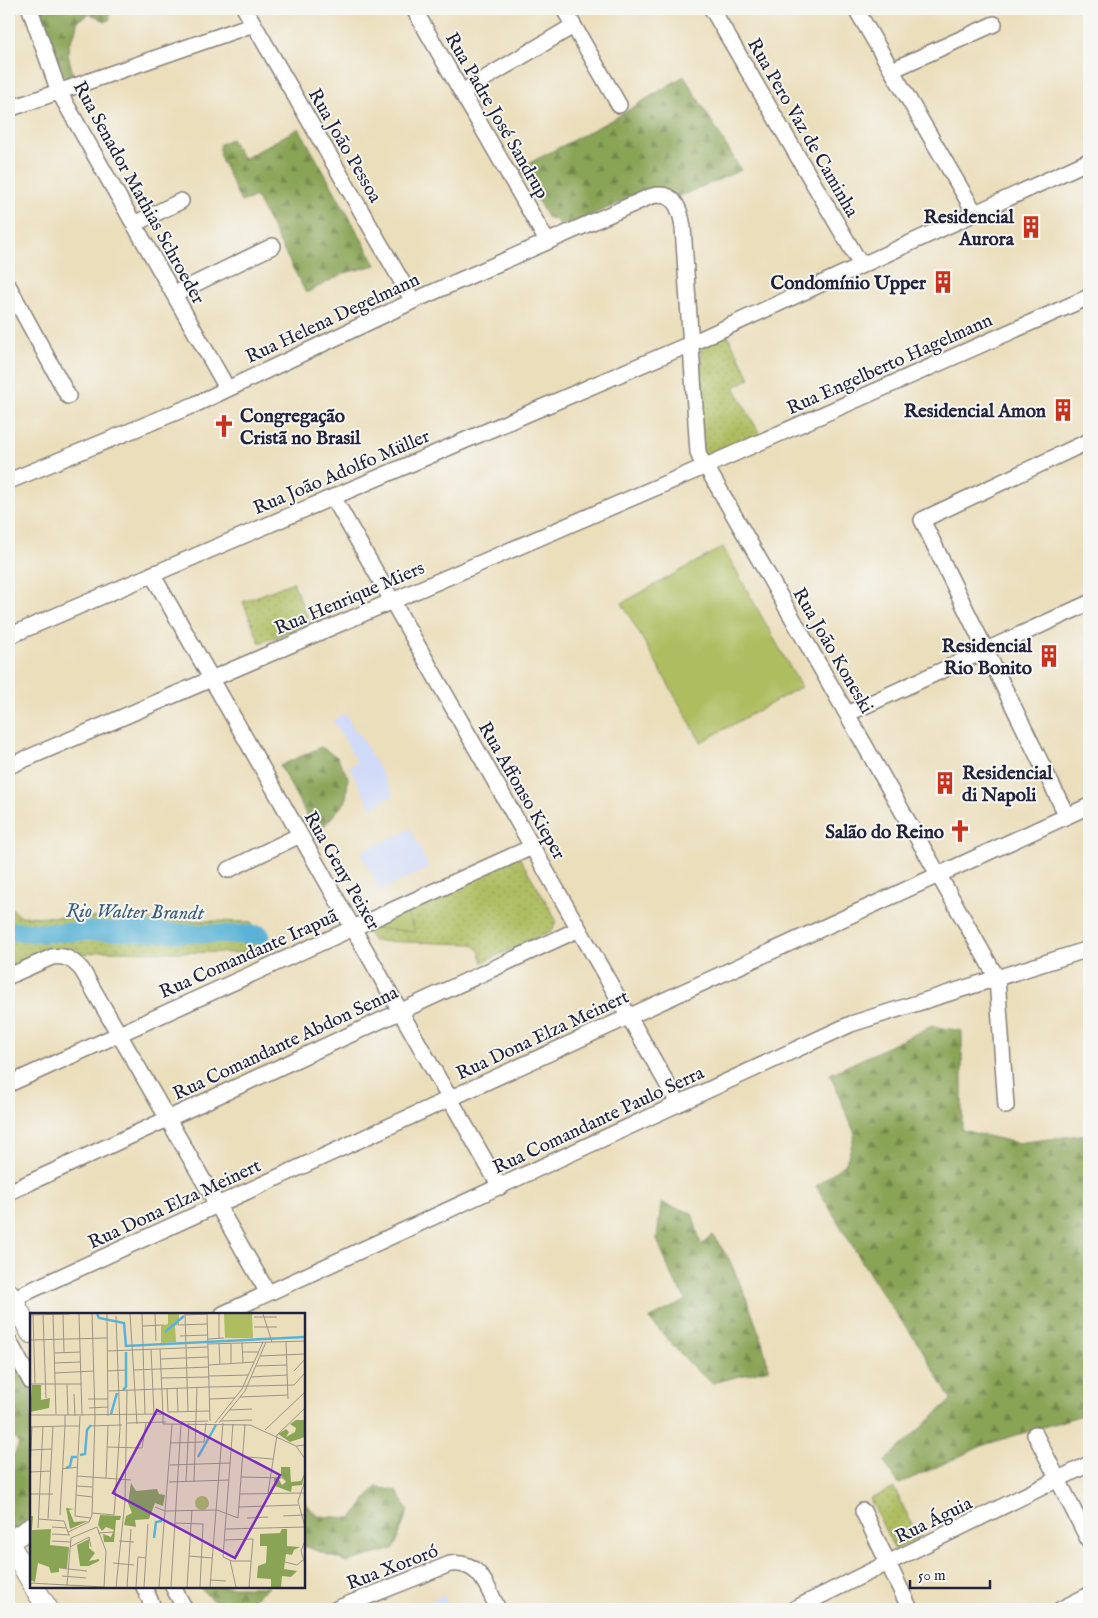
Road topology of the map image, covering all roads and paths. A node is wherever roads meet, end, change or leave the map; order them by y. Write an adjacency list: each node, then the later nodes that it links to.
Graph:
1 (30, 9): 11 (street, Rua Senador Mathias Schroeder)
2 (245, 9): 7 (street, Rua João Pessoa)
3 (414, 9): 12 (street, Rua Padre José Sandrup)
4 (564, 9): 9 (street)
5 (712, 9): 22 (street, Rua Pero Vaz de Caminha)
6 (856, 9): 10 (street)
7 (254, 24): 11 (street); 26 (street, Rua João Pessoa)
8 (994, 24): 10 (street)
9 (573, 26): 12 (street); 13 (street)
10 (892, 70): 18 (street)
11 (59, 92): 14 (street); 19 (street, Rua Senador Mathias Schroeder)
12 (462, 92): 20 (street, Rua Padre José Sandrup)
13 (619, 105)
14 (9, 109)
15 (1089, 161): 18 (street, Rua João Adolfo Müller)
16 (672, 200): 20 (street, Rua Helena Degelmann); 28 (street, Rua João Koneski)
17 (181, 202): 19 (street)
18 (975, 213): 22 (street, Rua João Adolfo Müller)
19 (134, 224): 24 (street, Rua Senador Mathias Schroeder)
20 (547, 241): 26 (street, Rua Helena Degelmann)
21 (273, 246): 24 (street)
22 (861, 266): 28 (street, Rua João Adolfo Müller)
23 (9, 287): 27 (street)
24 (174, 294): 29 (street, Rua Senador Mathias Schroeder)
25 (1089, 297): 32 (street, Rua Engelberto Hagelmann)
26 (413, 301): 29 (street, Rua Helena Degelmann)
27 (15, 312): 30 (street)
28 (690, 344): 32 (street, Rua João Koneski); 34 (street, Rua João Adolfo Müller)
29 (227, 388): 33 (street, Rua Helena Degelmann)
30 (68, 396)
31 (1089, 441): 39 (street)
32 (706, 466): 36 (street, Rua Henrique Miers); 41 (street, Rua João Koneski)
33 (9, 482)
34 (333, 496): 35 (street, Rua João Adolfo Müller); 36 (street, Rua Affonso Kieper)
35 (152, 574): 38 (street, Rua João Adolfo Müller); 40 (street, Rua Geny Peixer)
36 (392, 601): 40 (street, Rua Henrique Miers); 46 (street, Rua Affonso Kieper)
37 (1089, 603): 39 (street)
38 (9, 636)
39 (986, 650): 41 (street); 44 (street)
40 (211, 679): 42 (street, Rua Henrique Miers); 45 (street, Rua Geny Peixer)
41 (847, 714): 48 (street, Rua João Koneski)
42 (9, 766)
43 (1089, 806): 44 (street, Rua Dona Elza Meinert)
44 (1067, 816): 48 (street, Rua Dona Elza Meinert)
45 (300, 836): 47 (street); 49 (street, Rua Geny Peixer)
46 (532, 847): 49 (street, Rua Comandante Irapuã); 50 (street, Rua Affonso Kieper)
47 (228, 870)
48 (939, 875): 53 (street, Rua João Koneski); 55 (street, Rua Dona Elza Meinert)
49 (353, 928): 54 (street, Rua Geny Peixer); 56 (street, Rua Comandante Irapuã)
50 (579, 929): 54 (street, Rua Comandante Abdon Senna); 55 (street, Rua Affonso Kieper)
51 (1089, 949): 53 (street, Rua Comandante Paulo Serra)
52 (9, 976): 56 (street)
53 (998, 978): 59 (street, Rua Comandante Paulo Serra); 60 (street, Rua João Koneski)
54 (400, 1011): 58 (street, Rua Geny Peixer); 61 (street, Rua Comandante Abdon Senna)
55 (629, 1017): 58 (street, Rua Dona Elza Meinert); 59 (street, Rua Affonso Kieper)
56 (119, 1034): 57 (street, Rua Comandante Irapuã); 61 (street)
57 (9, 1084)
58 (450, 1099): 62 (street, Rua Geny Peixer); 64 (street, Rua Dona Elza Meinert)
59 (678, 1104): 62 (street, Rua Comandante Paulo Serra)
60 (1006, 1106)
61 (168, 1119): 63 (street, Rua Comandante Abdon Senna); 64 (street)
62 (500, 1186): 65 (street, Rua Comandante Paulo Serra)
63 (9, 1192)
64 (217, 1205): 65 (street); 66 (street, Rua Dona Elza Meinert)
65 (268, 1294): 67 (street, Rua Comandante Paulo Serra)
66 (10, 1296): 68 (main road)
67 (225, 1313)
68 (30, 1331)
69 (9, 1342): 70 (street)
70 (30, 1380)
71 (1035, 1434): 73 (street)
72 (1089, 1464): 73 (street, Rua Águia)
73 (1058, 1479): 76 (street); 78 (street, Rua Águia)
74 (863, 1511): 78 (street)
75 (30, 1529): 77 (main road)
76 (1089, 1541)
77 (9, 1542): 79 (main road)
78 (888, 1563): 89 (street, Rua Águia); 90 (street)
79 (30, 1579)
80 (35, 1588): 84 (main road)
81 (144, 1588): 85 (street)
82 (174, 1588): 86 (street)
83 (1089, 1595): 91 (street)
84 (48, 1609)
85 (154, 1609)
86 (185, 1609)
87 (336, 1609): 88 (street, Rua Xororó)
88 (498, 1609)
89 (794, 1609)
90 (910, 1609)
91 (1061, 1609)

